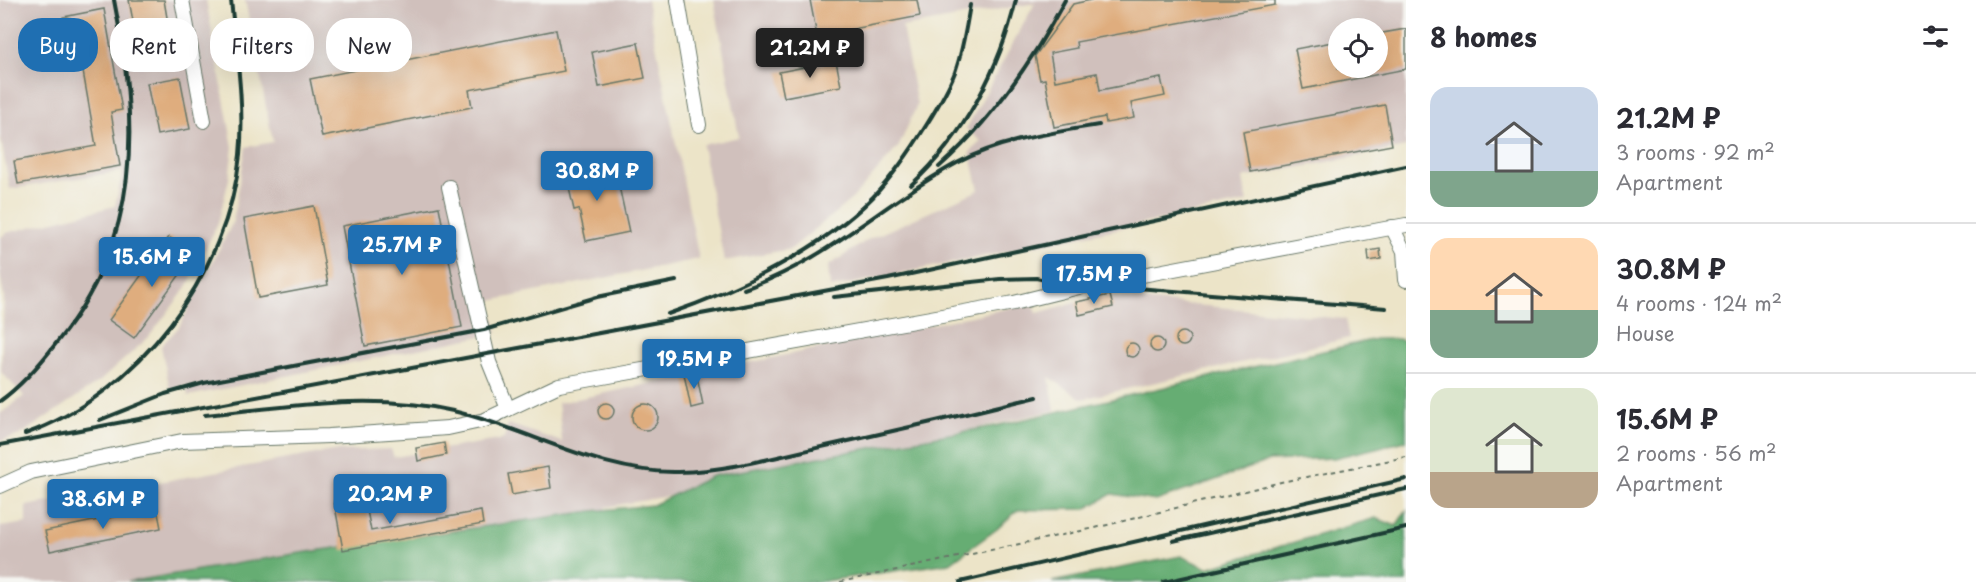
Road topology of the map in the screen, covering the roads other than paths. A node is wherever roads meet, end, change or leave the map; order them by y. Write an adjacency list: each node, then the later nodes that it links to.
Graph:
1 (182, 0): 3 (street)
2 (678, 0): 4 (street)
3 (204, 120)
4 (699, 125)
5 (449, 187): 8 (street)
6 (1399, 226): 7 (street); 8 (street)
7 (1406, 280)
8 (508, 409): 9 (street)
9 (0, 486)

